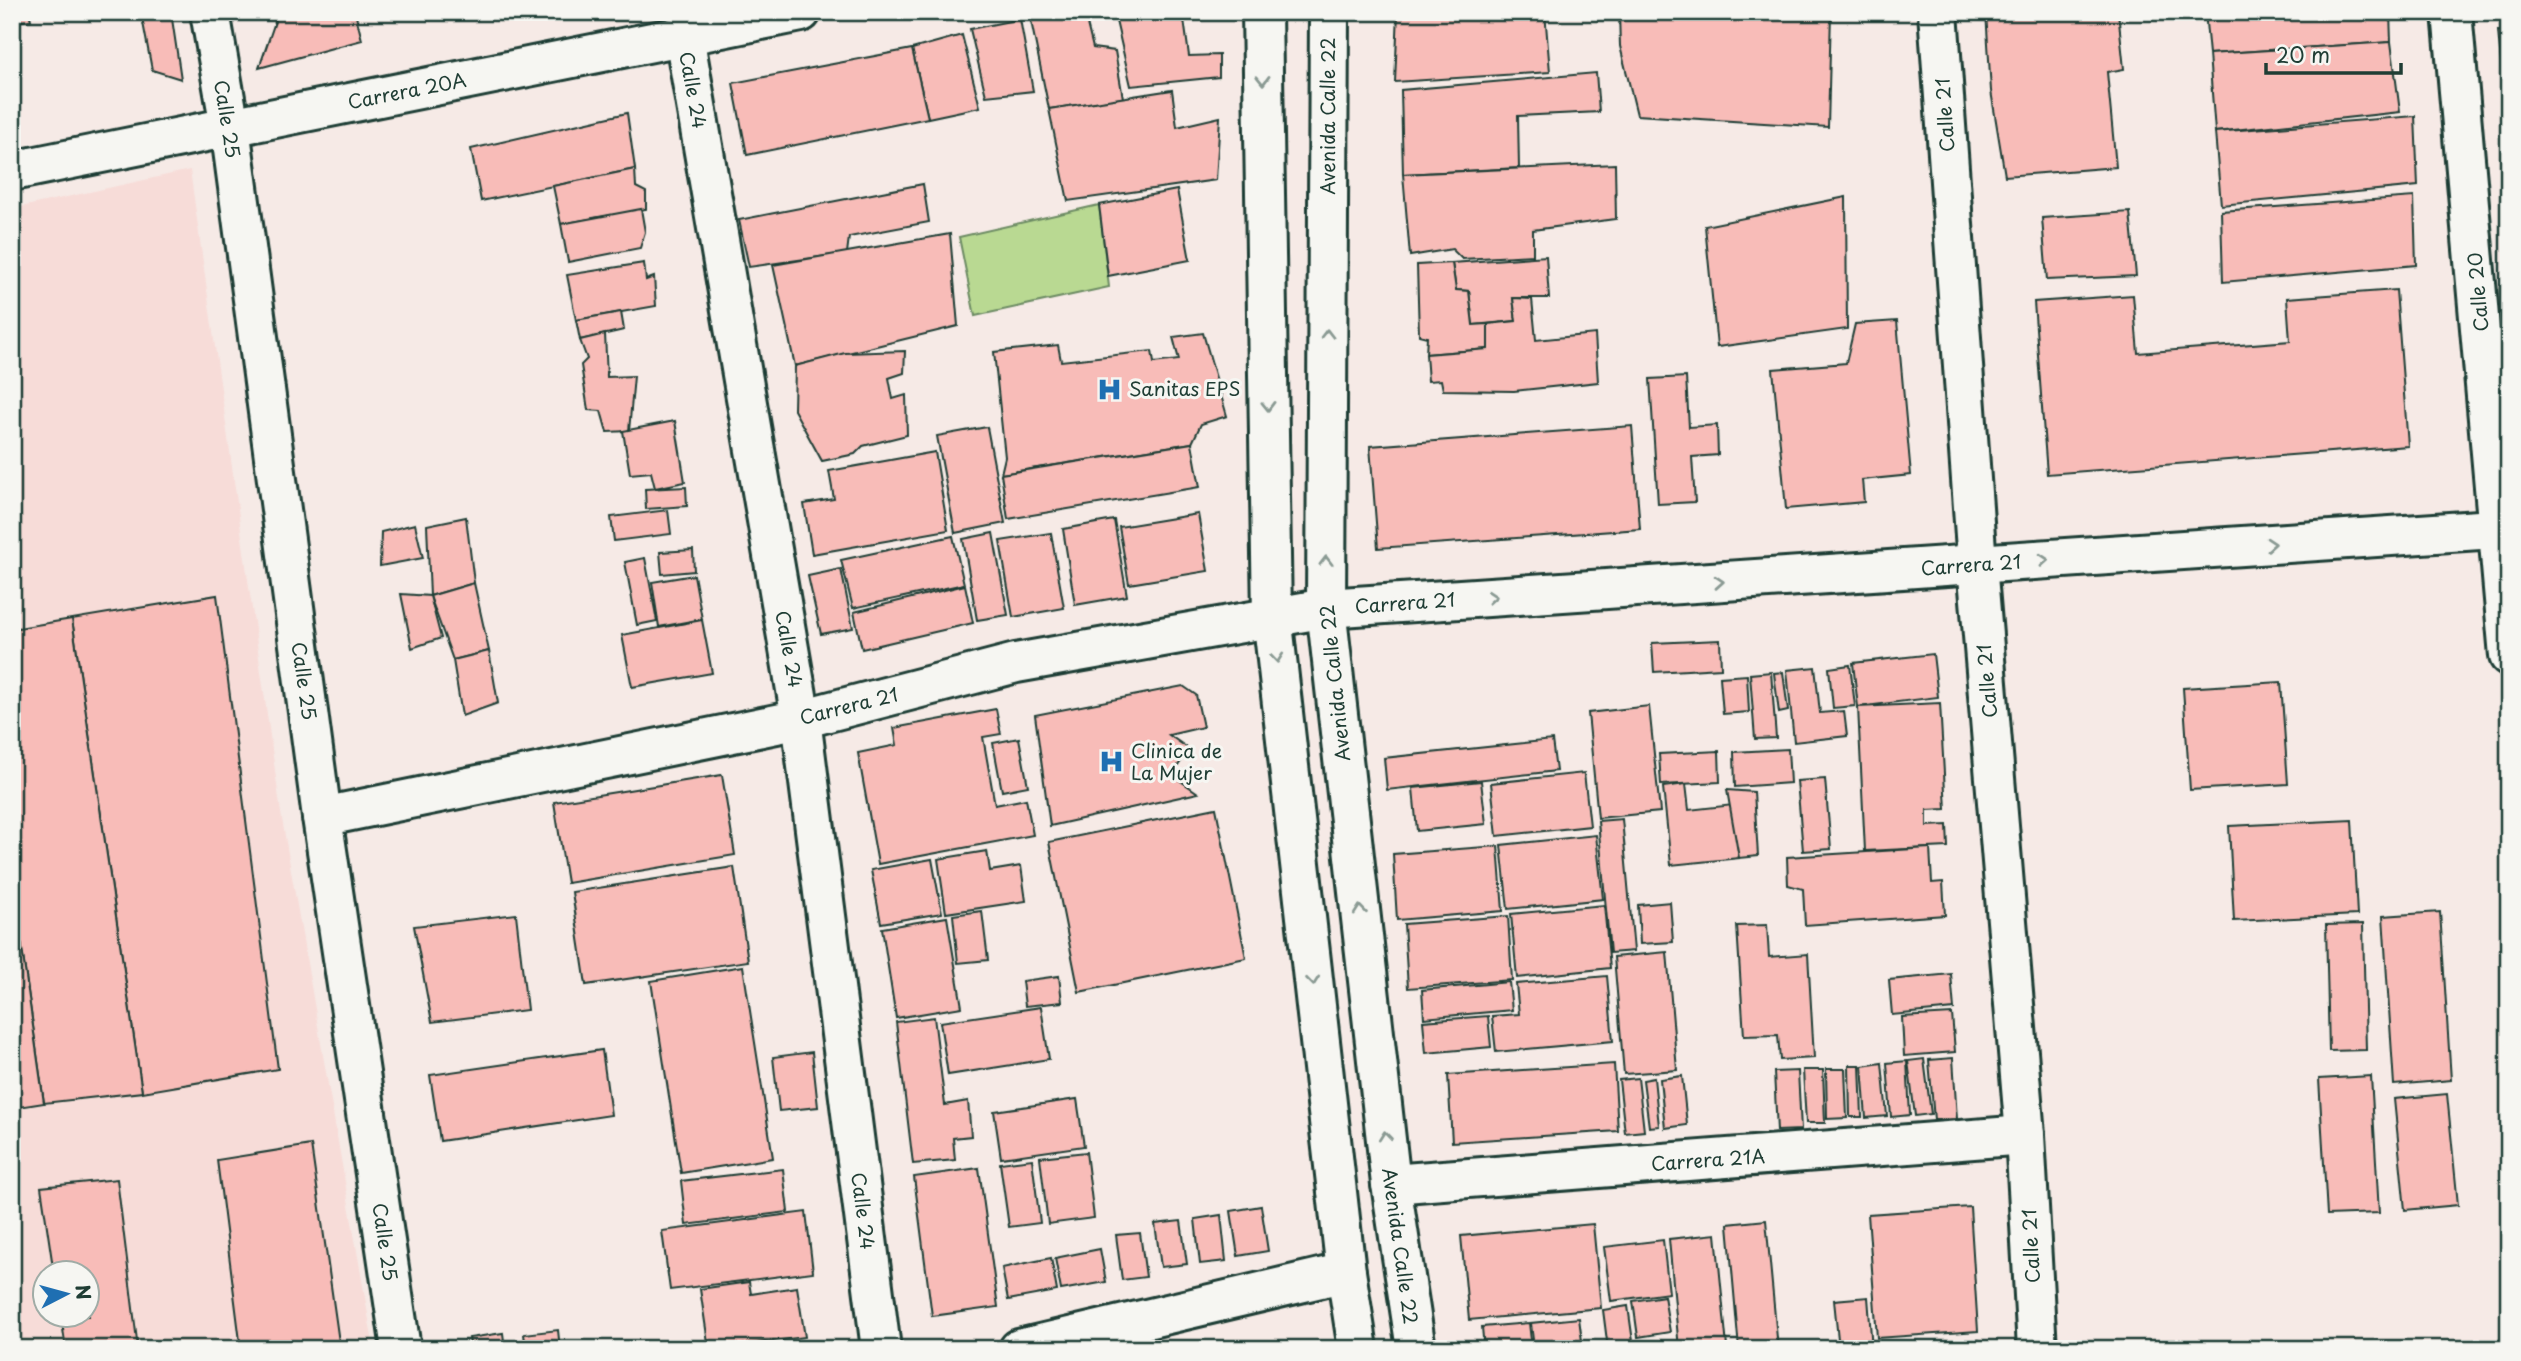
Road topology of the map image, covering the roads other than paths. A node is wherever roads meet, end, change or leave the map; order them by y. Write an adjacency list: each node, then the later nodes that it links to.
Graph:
1 (210, 12): 8 (street, Calle 25)
2 (801, 12): 7 (street, Carrera 20A)
3 (1262, 12): 13 (street, one-way to 13)
4 (1329, 12): 12 (street, Avenida Calle 22, one-way to 4)
5 (1938, 12): 11 (street, Calle 21)
6 (2452, 12): 10 (street, Calle 20)
7 (684, 36): 8 (street, Carrera 20A); 15 (street, Calle 24)
8 (230, 127): 9 (street, Carrera 20A); 16 (street, Calle 25)
9 (12, 170)
10 (2504, 528): 11 (street, Carrera 21, one-way to 10); 14 (street, Calle 20)
11 (1977, 564): 12 (street, Carrera 21, one-way to 11); 17 (street, Calle 21)
12 (1326, 608): 13 (street, Carrera 21); 18 (street, Avenida Calle 22, one-way to 12)
13 (1272, 615): 15 (street, Carrera 21); 19 (street, one-way to 19)
14 (2509, 656)
15 (801, 719): 16 (street, Carrera 21); 21 (street, Calle 24)
16 (322, 817): 20 (street, Calle 25)
17 (2025, 1135): 18 (street, Carrera 21A); 25 (street, Calle 21)
18 (1391, 1184): 24 (street, Avenida Calle 22)
19 (1346, 1272): 22 (street); 23 (street)
20 (401, 1349)
21 (881, 1349)
22 (1019, 1349)
23 (1358, 1349)
24 (1416, 1349)
25 (2037, 1349)

